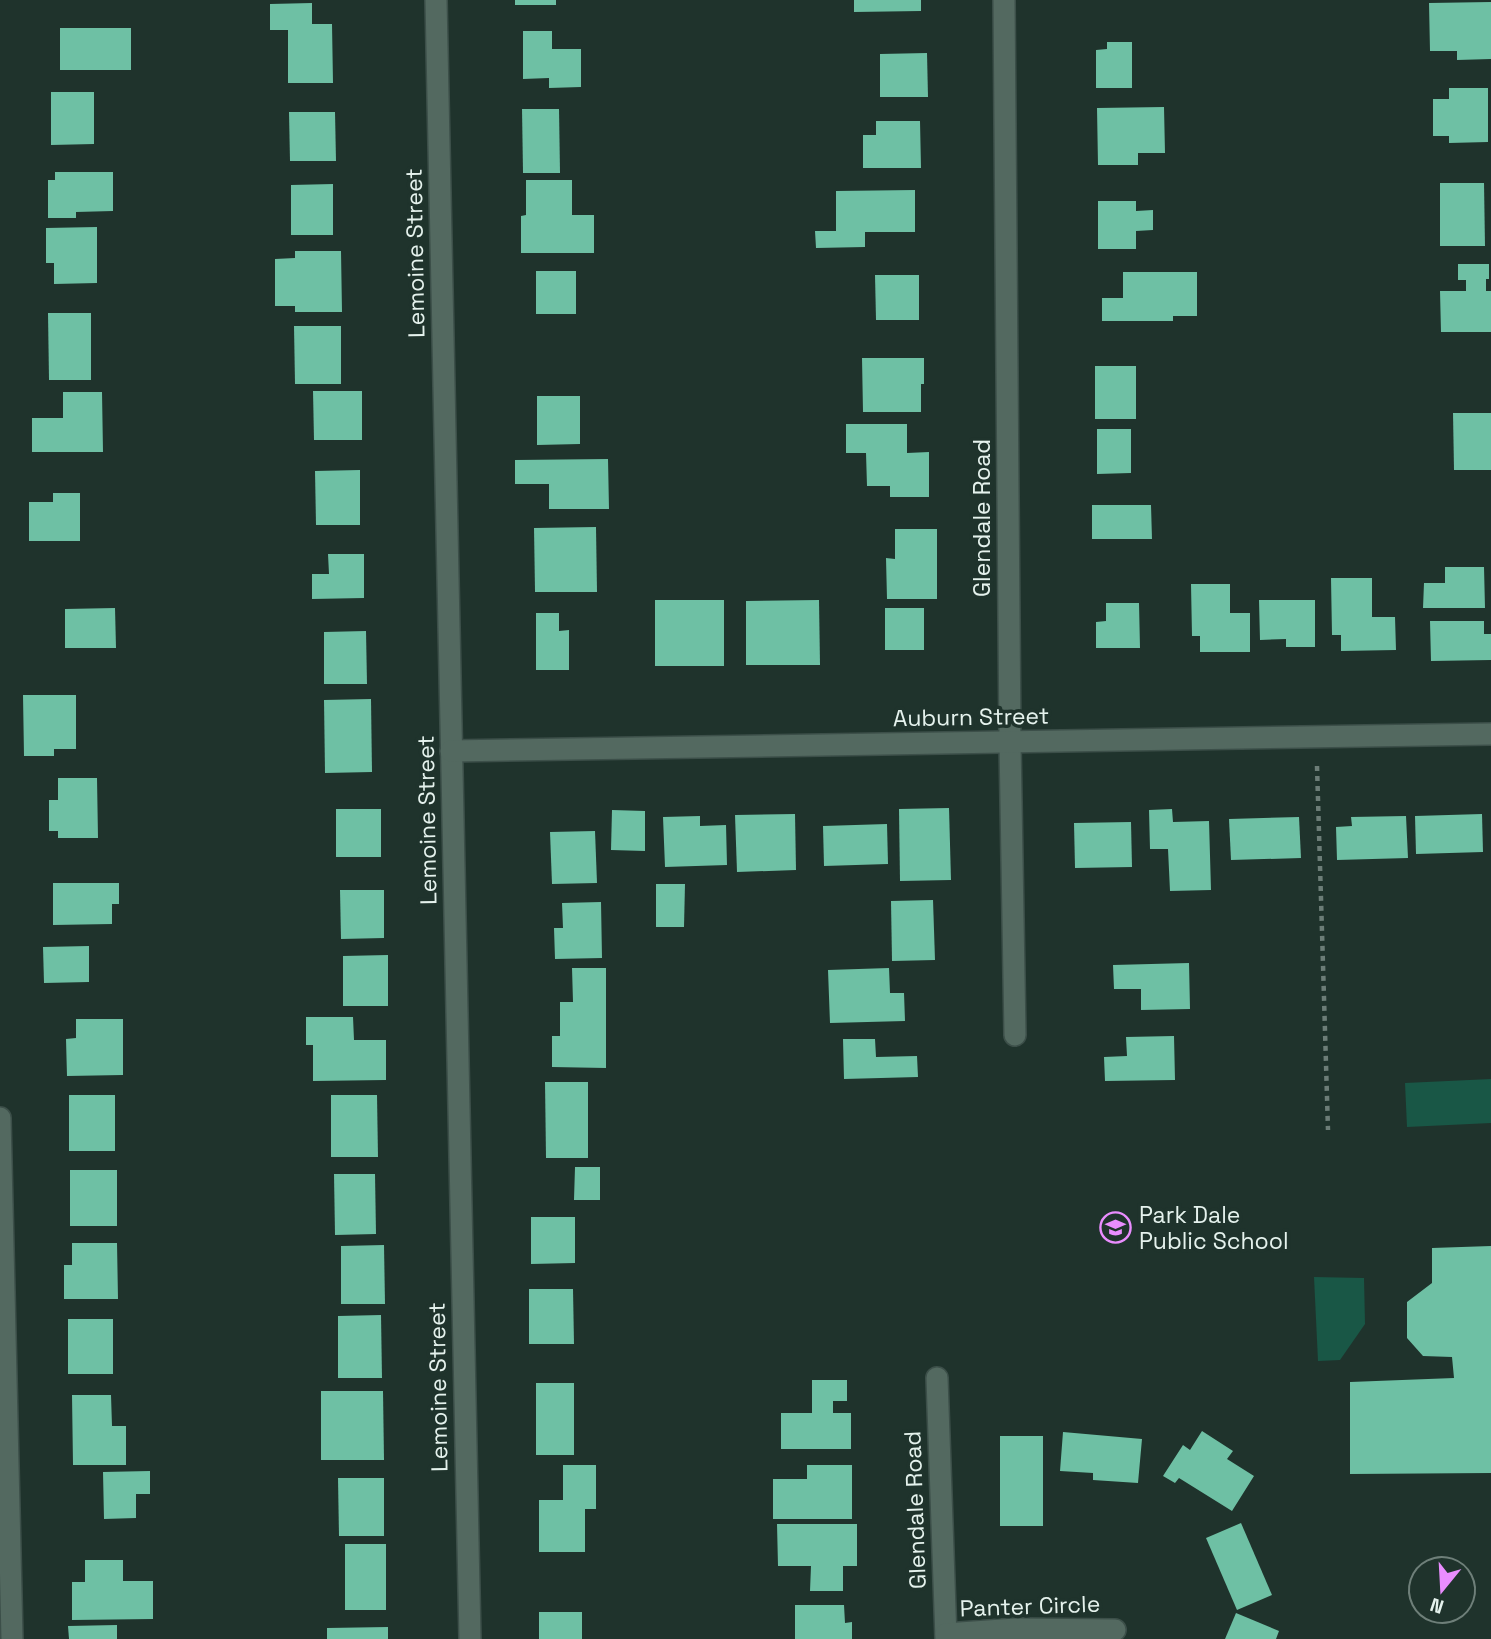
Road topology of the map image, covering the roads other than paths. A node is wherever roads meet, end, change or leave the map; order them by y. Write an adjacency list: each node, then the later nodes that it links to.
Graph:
1 (436, 0): 5 (street, Lemoine Street)
2 (1004, 0): 4 (street, Glendale Road)
3 (1491, 734): 4 (street, Auburn Street)
4 (1010, 743): 5 (street, Auburn Street); 6 (street, Glendale Road)
5 (451, 751): 12 (street, Lemoine Street)
6 (1015, 1035)
7 (0, 1118): 11 (street)
8 (937, 1378): 10 (street, Glendale Road)
9 (1115, 1630): 10 (street, Panter Circle)
10 (946, 1637)
11 (12, 1639)
12 (470, 1639)

